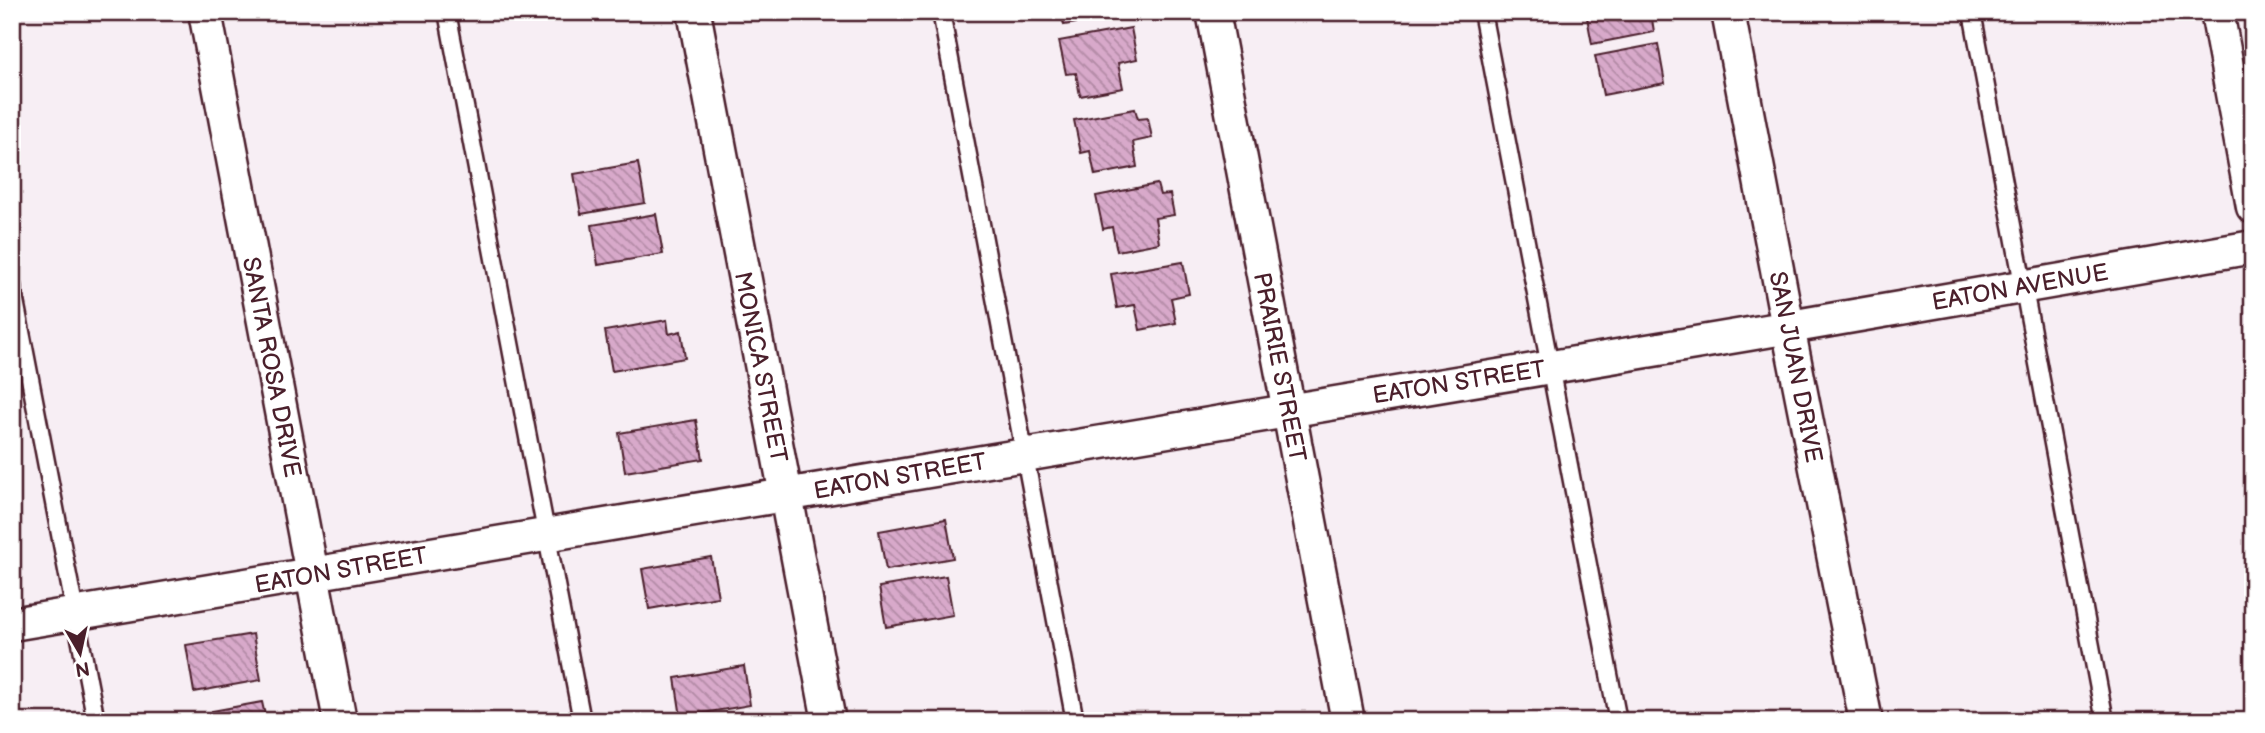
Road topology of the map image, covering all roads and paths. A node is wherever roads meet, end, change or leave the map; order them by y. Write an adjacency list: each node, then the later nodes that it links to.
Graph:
1 (205, 12): 20 (street, SANTA ROSA DRIVE)
2 (447, 12): 19 (lane)
3 (694, 12): 18 (street, MONICA STREET)
4 (941, 12): 17 (lane)
5 (1213, 12): 16 (street, PRAIRIE STREET)
6 (1482, 12): 15 (lane)
7 (1728, 12): 14 (street, SAN JUAN DRIVE)
8 (1972, 12): 13 (lane)
9 (2217, 12): 10 (street)
10 (2253, 207)
11 (2253, 247): 13 (street, EATON AVENUE)
12 (12, 285): 21 (lane)
13 (2025, 286): 14 (street, EATON AVENUE); 31 (lane)
14 (1788, 327): 15 (street, EATON STREET); 30 (street, SAN JUAN DRIVE)
15 (1550, 368): 16 (street, EATON STREET); 29 (lane)
16 (1289, 411): 17 (street, EATON STREET); 28 (street, PRAIRIE STREET)
17 (1026, 454): 18 (street, EATON STREET); 27 (lane)
18 (785, 495): 19 (street, EATON STREET); 26 (street, MONICA STREET)
19 (546, 535): 20 (street, EATON STREET); 25 (lane)
20 (311, 575): 21 (street, EATON STREET); 24 (street, SANTA ROSA DRIVE)
21 (75, 614): 22 (street, EATON STREET); 23 (lane)
22 (12, 624)
23 (96, 721)
24 (340, 721)
25 (582, 721)
26 (829, 721)
27 (1075, 721)
28 (1348, 721)
29 (1618, 721)
30 (1866, 721)
31 (2105, 721)

